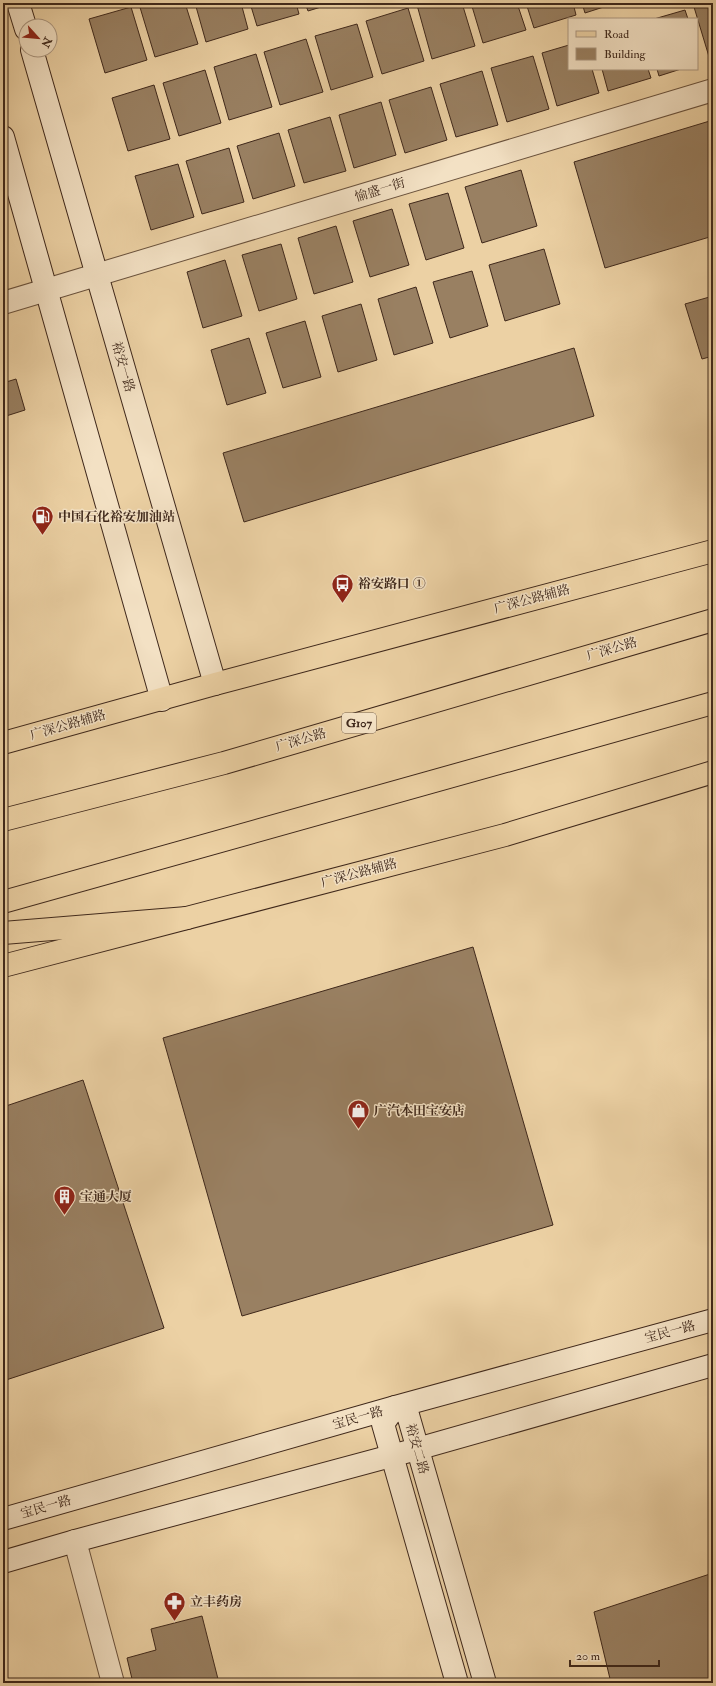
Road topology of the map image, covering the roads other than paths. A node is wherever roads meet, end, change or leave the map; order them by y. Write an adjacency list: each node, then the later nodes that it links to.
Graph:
1 (18, 3): 2 (main road)
2 (23, 18)
3 (34, 58): 6 (main road, 裕安一路)
4 (713, 90): 6 (main road, 愉盛一街)
5 (3, 137): 7 (main road)
6 (97, 275): 7 (main road, 愉盛一街); 11 (main road, 裕安一路)
7 (46, 290): 8 (main road, 愉盛一街); 12 (main road)
8 (3, 303)
9 (713, 551): 11 (main road, 广深公路辅路)
10 (713, 620): 16 (main road, 广深公路 / G107)
11 (215, 684): 12 (main road, 广深公路辅路)
12 (162, 700): 14 (main road, 广深公路辅路)
13 (713, 703): 17 (main road)
14 (3, 743)
15 (713, 772): 18 (main road, 广深公路辅路)
16 (3, 820)
17 (3, 902)
18 (187, 918): 19 (main road); 20 (main road, 广深公路辅路)
19 (3, 933)
20 (3, 966)
21 (713, 1320): 23 (main road, 宝民一路)
22 (713, 1365): 24 (main road)
23 (395, 1407): 24 (main road, 裕安二路); 25 (main road, 裕安二路); 26 (main road, 宝民一路)
24 (417, 1449): 25 (main road); 31 (main road, 裕安二路)
25 (392, 1455): 27 (main road); 30 (main road, 裕安二路)
26 (3, 1519)
27 (75, 1541): 28 (main road); 29 (main road)
28 (3, 1562)
29 (113, 1683)
30 (457, 1683)
31 (485, 1683)

